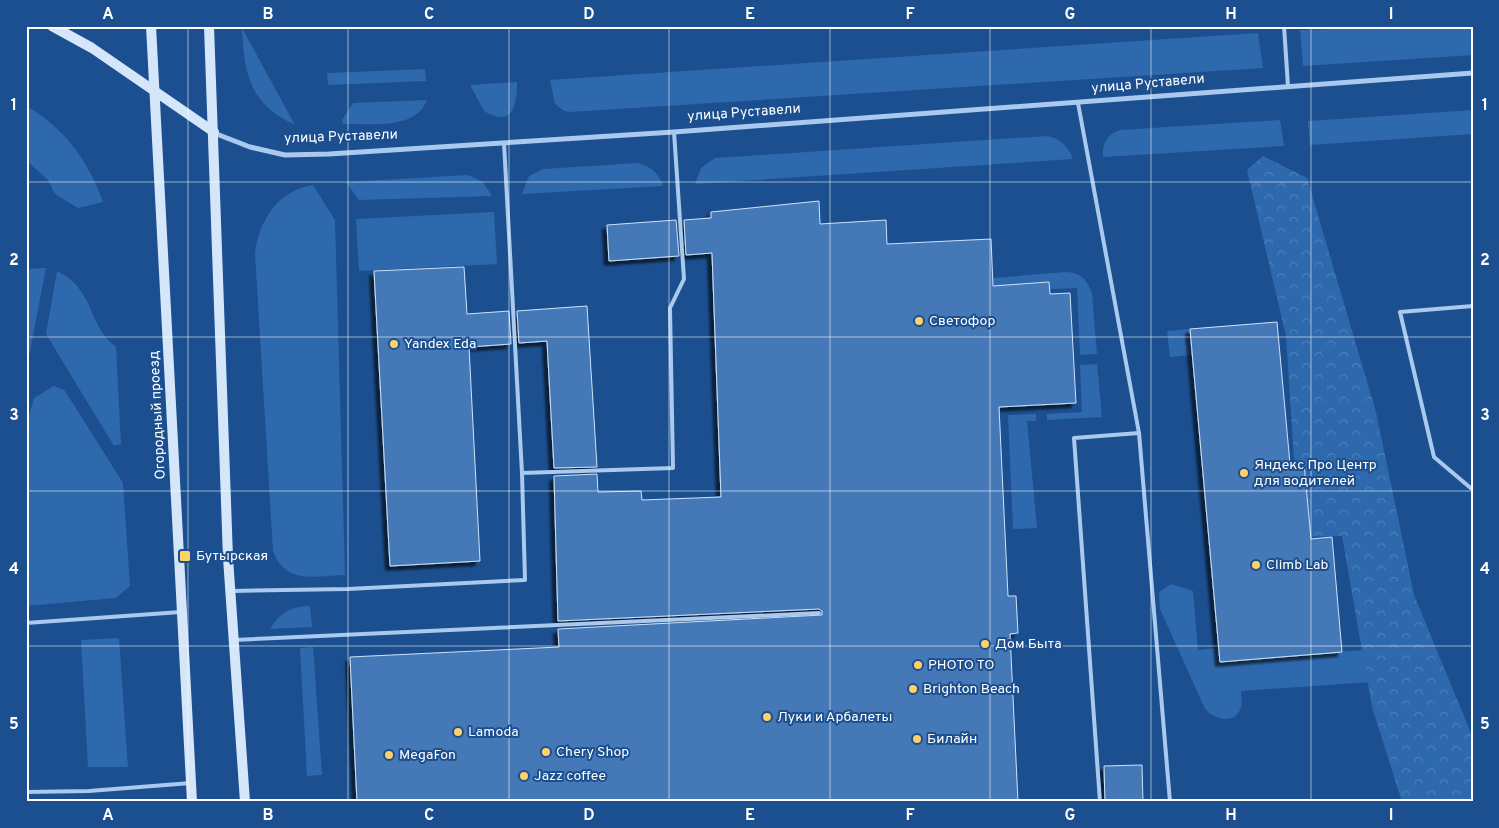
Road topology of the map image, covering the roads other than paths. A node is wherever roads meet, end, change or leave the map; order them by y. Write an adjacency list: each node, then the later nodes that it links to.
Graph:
1 (52, 26): 7 (main road, улица Руставели)
2 (151, 26): 7 (main road, Огородный проезд)
3 (209, 26): 9 (main road)
4 (1284, 26): 6 (lane)
5 (1473, 73): 6 (street, улица Руставели)
6 (1288, 86): 8 (street, улица Руставели)
7 (156, 94): 9 (main road, улица Руставели); 17 (main road, Огородный проезд)
8 (1078, 103): 10 (street, улица Руставели); 13 (lane)
9 (214, 132): 11 (street, улица Руставели); 16 (main road)
10 (674, 132): 11 (street, улица Руставели); 14 (lane)
11 (504, 143): 14 (lane)
12 (1473, 306): 15 (lane)
13 (1139, 433): 25 (lane); 26 (lane)
14 (522, 474): 16 (lane)
15 (1473, 490)
16 (232, 591): 20 (main road)
17 (181, 612): 19 (lane); 21 (main road, Огородный проезд)
18 (819, 613): 20 (lane)
19 (26, 623)
20 (234, 640): 24 (main road)
21 (191, 783): 22 (lane); 23 (main road, Огородный проезд)
22 (26, 792)
23 (192, 802)
24 (245, 802)
25 (1100, 802)
26 (1170, 802)

